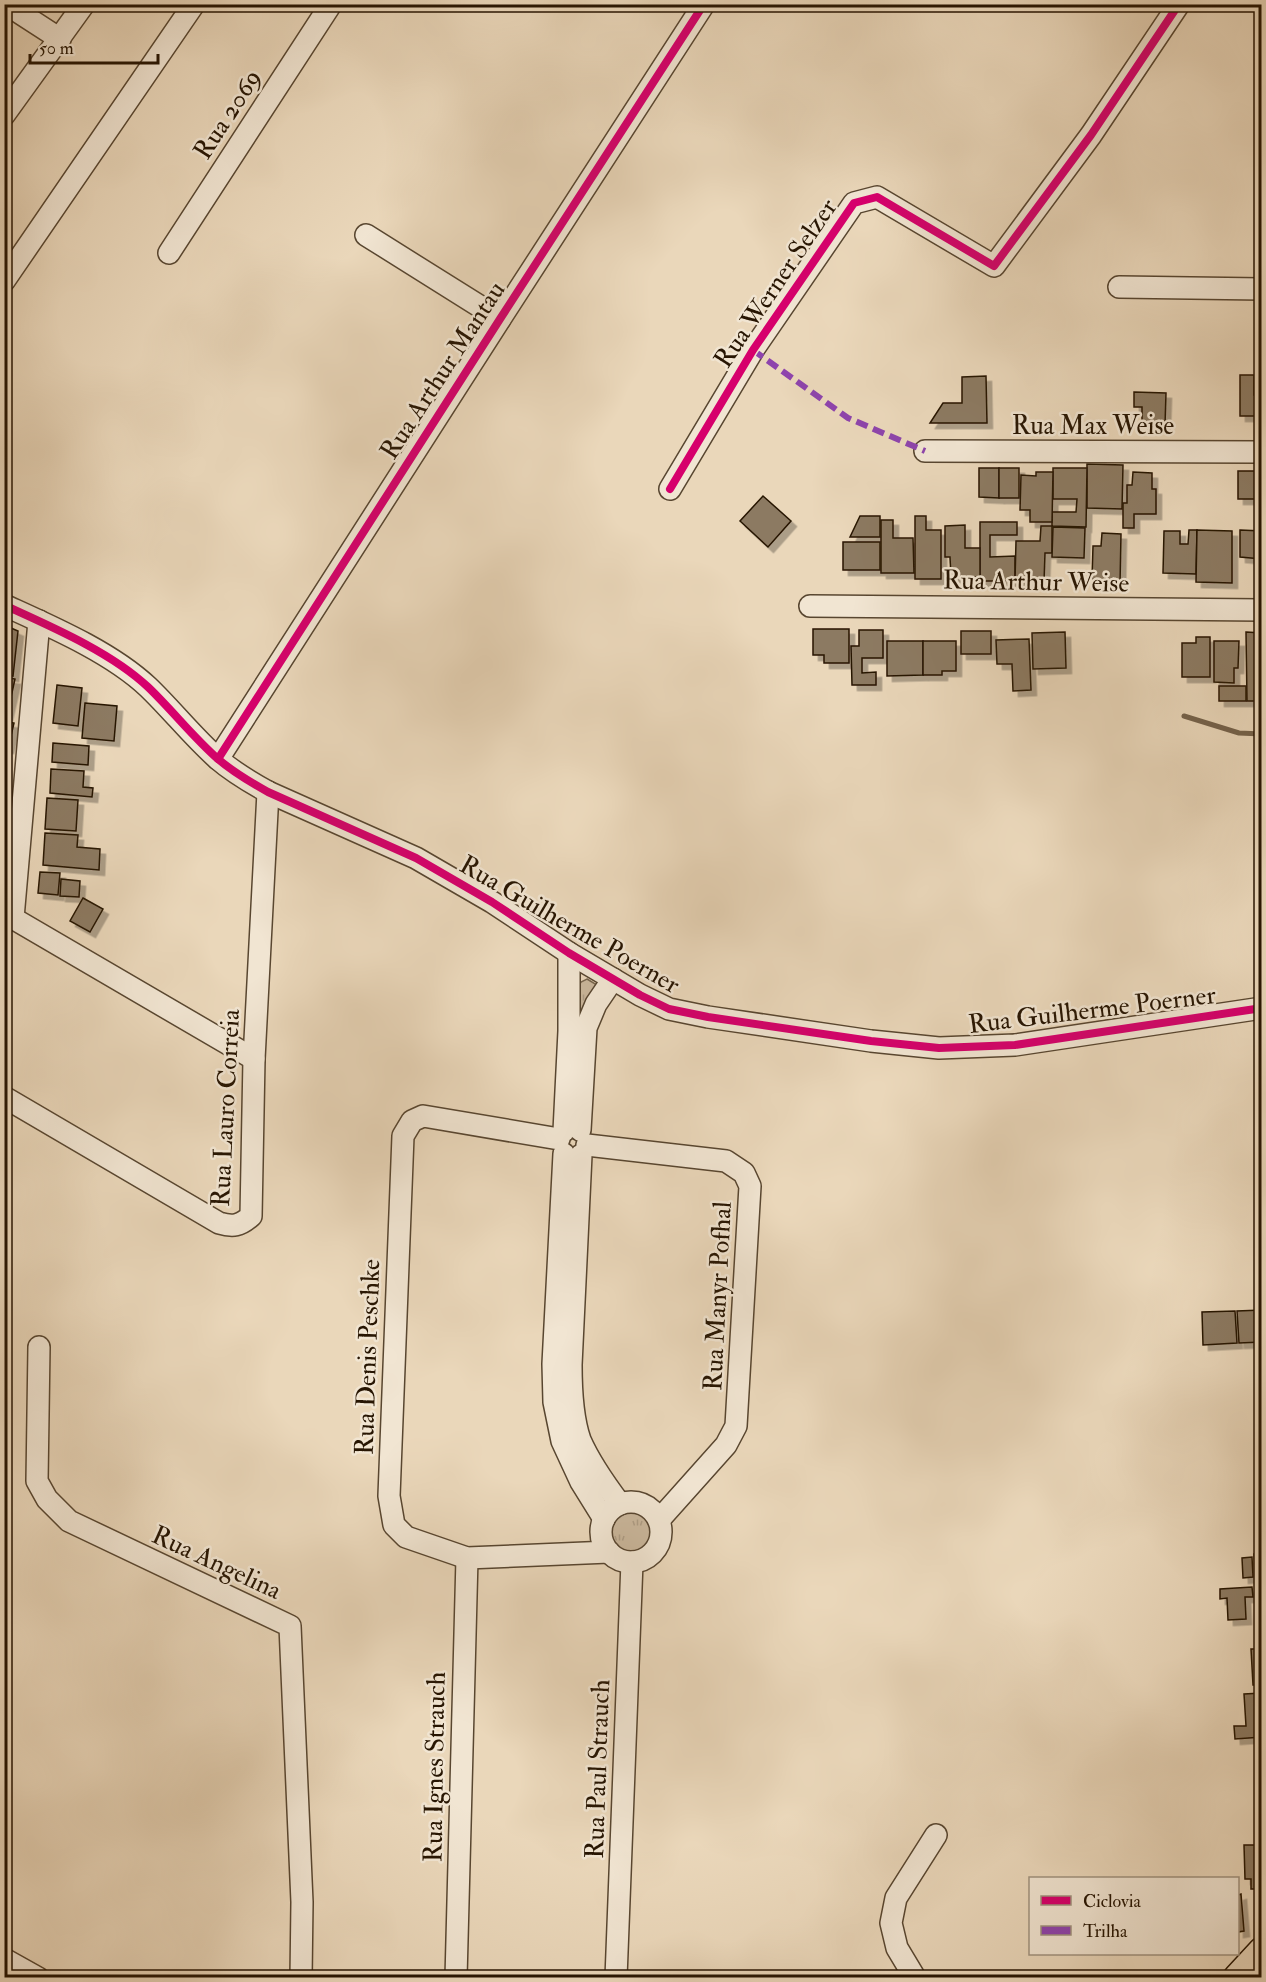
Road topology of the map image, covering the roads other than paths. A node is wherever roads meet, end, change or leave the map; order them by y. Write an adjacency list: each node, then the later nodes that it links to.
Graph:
1 (6, 4): 7 (street)
2 (84, 4): 7 (street)
3 (194, 4): 11 (street)
4 (331, 4): 10 (street, Rua 2069)
5 (704, 4): 14 (street, Rua Arthur Mantau)
6 (1179, 4): 17 (street, Rua Werner Selzer)
7 (60, 39): 8 (street)
8 (4, 115)
9 (366, 235): 14 (street)
10 (169, 253)
11 (4, 281)
12 (1119, 287): 13 (street)
13 (1262, 289)
14 (500, 319): 22 (street, Rua Arthur Mantau)
15 (925, 451): 16 (street, Rua Max Weise)
16 (1262, 452)
17 (670, 489)
18 (4, 605): 21 (street, Rua Guilherme Poerner)
19 (810, 606): 20 (street, Rua Arthur Weise)
20 (1262, 610)
21 (39, 621): 22 (street, Rua Guilherme Poerner); 24 (street)
22 (218, 759): 23 (street, Rua Guilherme Poerner)
23 (268, 792): 25 (street, Rua Guilherme Poerner); 28 (street, Rua Lauro Correia)
24 (9, 916): 28 (street)
25 (569, 953): 26 (street, Rua Guilherme Poerner); 30 (street)
26 (613, 979): 27 (street, Rua Guilherme Poerner); 30 (street)
27 (1262, 1008)
28 (254, 1059): 29 (street, Rua Lauro Correia)
29 (4, 1097)
30 (572, 1142): 32 (street); 33 (street); 34 (street, Rua Manyr Pofhal); 36 (street, Rua Denis Peschke)
31 (39, 1347): 42 (street, Rua Angelina)
32 (620, 1504): 33 (street); 34 (street)
33 (604, 1519): 35 (street)
34 (658, 1520): 37 (street)
35 (609, 1552): 36 (street, Rua Denis Peschke); 37 (street)
36 (467, 1558): 43 (street, Rua Ignes Strauch)
37 (632, 1562): 44 (street, Rua Paul Strauch)
38 (936, 1835): 45 (street)
39 (1262, 1951): 46 (main road)
40 (4, 1959): 41 (street)
41 (38, 1977)
42 (301, 1977)
43 (456, 1977)
44 (616, 1977)
45 (915, 1977)
46 (1237, 1977)

